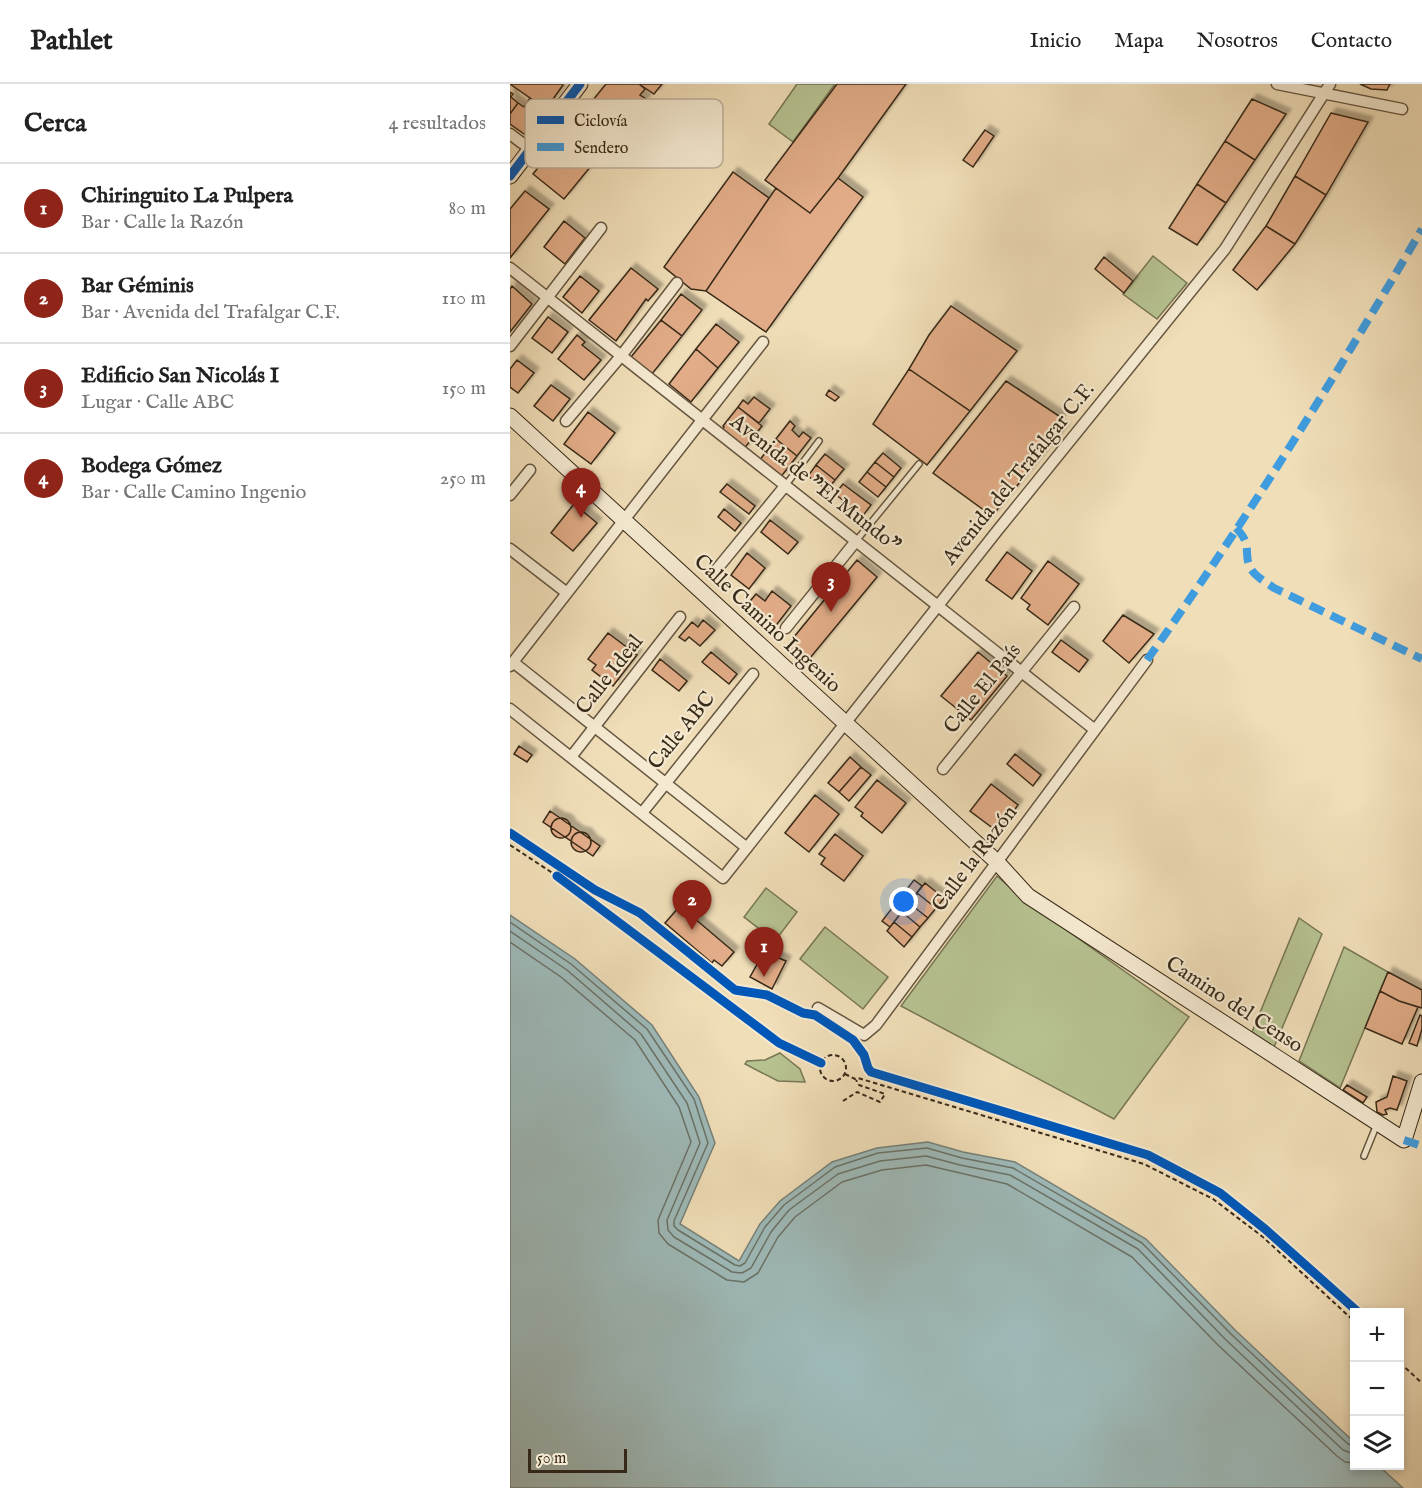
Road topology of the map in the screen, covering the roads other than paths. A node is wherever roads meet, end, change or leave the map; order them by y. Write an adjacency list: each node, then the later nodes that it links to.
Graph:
1 (580, 84): 4 (street)
2 (1277, 84): 3 (street)
3 (1328, 89): 5 (street); 30 (street, Avenida del Trafalgar C.F.)
4 (568, 99)
5 (1402, 109)
6 (510, 134): 7 (street)
7 (525, 145)
8 (525, 156): 9 (street)
9 (510, 176)
10 (601, 228): 13 (street)
11 (510, 268): 13 (street, Avenida de "El Mundo")
12 (677, 283): 16 (street)
13 (548, 298): 15 (street); 16 (street, Avenida de "El Mundo")
14 (763, 342): 18 (street)
15 (510, 346)
16 (621, 356): 18 (street, Avenida de "El Mundo"); 19 (street)
17 (510, 416): 25 (street, Calle Camino Ingenio)
18 (702, 420): 23 (street, Avenida de "El Mundo"); 25 (street)
19 (566, 421)
20 (819, 441): 23 (lane)
21 (919, 464): 26 (lane)
22 (530, 470): 24 (street)
23 (785, 486): 26 (street, Avenida de "El Mundo"); 28 (street)
24 (510, 495)
25 (624, 520): 29 (street); 39 (street, Calle Camino Ingenio)
26 (856, 541): 30 (street, Avenida de "El Mundo"); 33 (street)
27 (510, 549): 29 (street)
28 (717, 569)
29 (567, 593): 35 (street)
30 (939, 607): 36 (street, Avenida de "El Mundo"); 39 (street, Avenida del Trafalgar C.F.)
31 (1074, 607): 36 (street, Calle El País)
32 (680, 617): 40 (street, Calle Ideal)
33 (786, 628)
34 (1147, 660): 41 (street, Calle la Razón)
35 (511, 664): 40 (street)
36 (1022, 672): 41 (street, Avenida de "El Mundo"); 43 (street, Calle El País)
37 (753, 674): 44 (street, Calle ABC)
38 (510, 709): 42 (street)
39 (845, 723): 46 (street, Avenida del Trafalgar C.F.); 47 (street, Calle Camino Ingenio)
40 (594, 727): 42 (street, Calle Ideal); 44 (street)
41 (1095, 730): 47 (street, Calle la Razón)
42 (571, 757): 45 (street)
43 (943, 769)
44 (665, 783): 45 (street, Calle ABC); 46 (street)
45 (642, 813): 46 (street, Avenida del Trafalgar C.F.)
46 (747, 848)
47 (997, 862): 48 (street, Calle la Razón); 50 (street, Camino del Censo)
48 (818, 1008)
49 (1422, 1082): 50 (street, Camino del Censo)
50 (1378, 1123): 51 (lane)
51 (1364, 1156)

